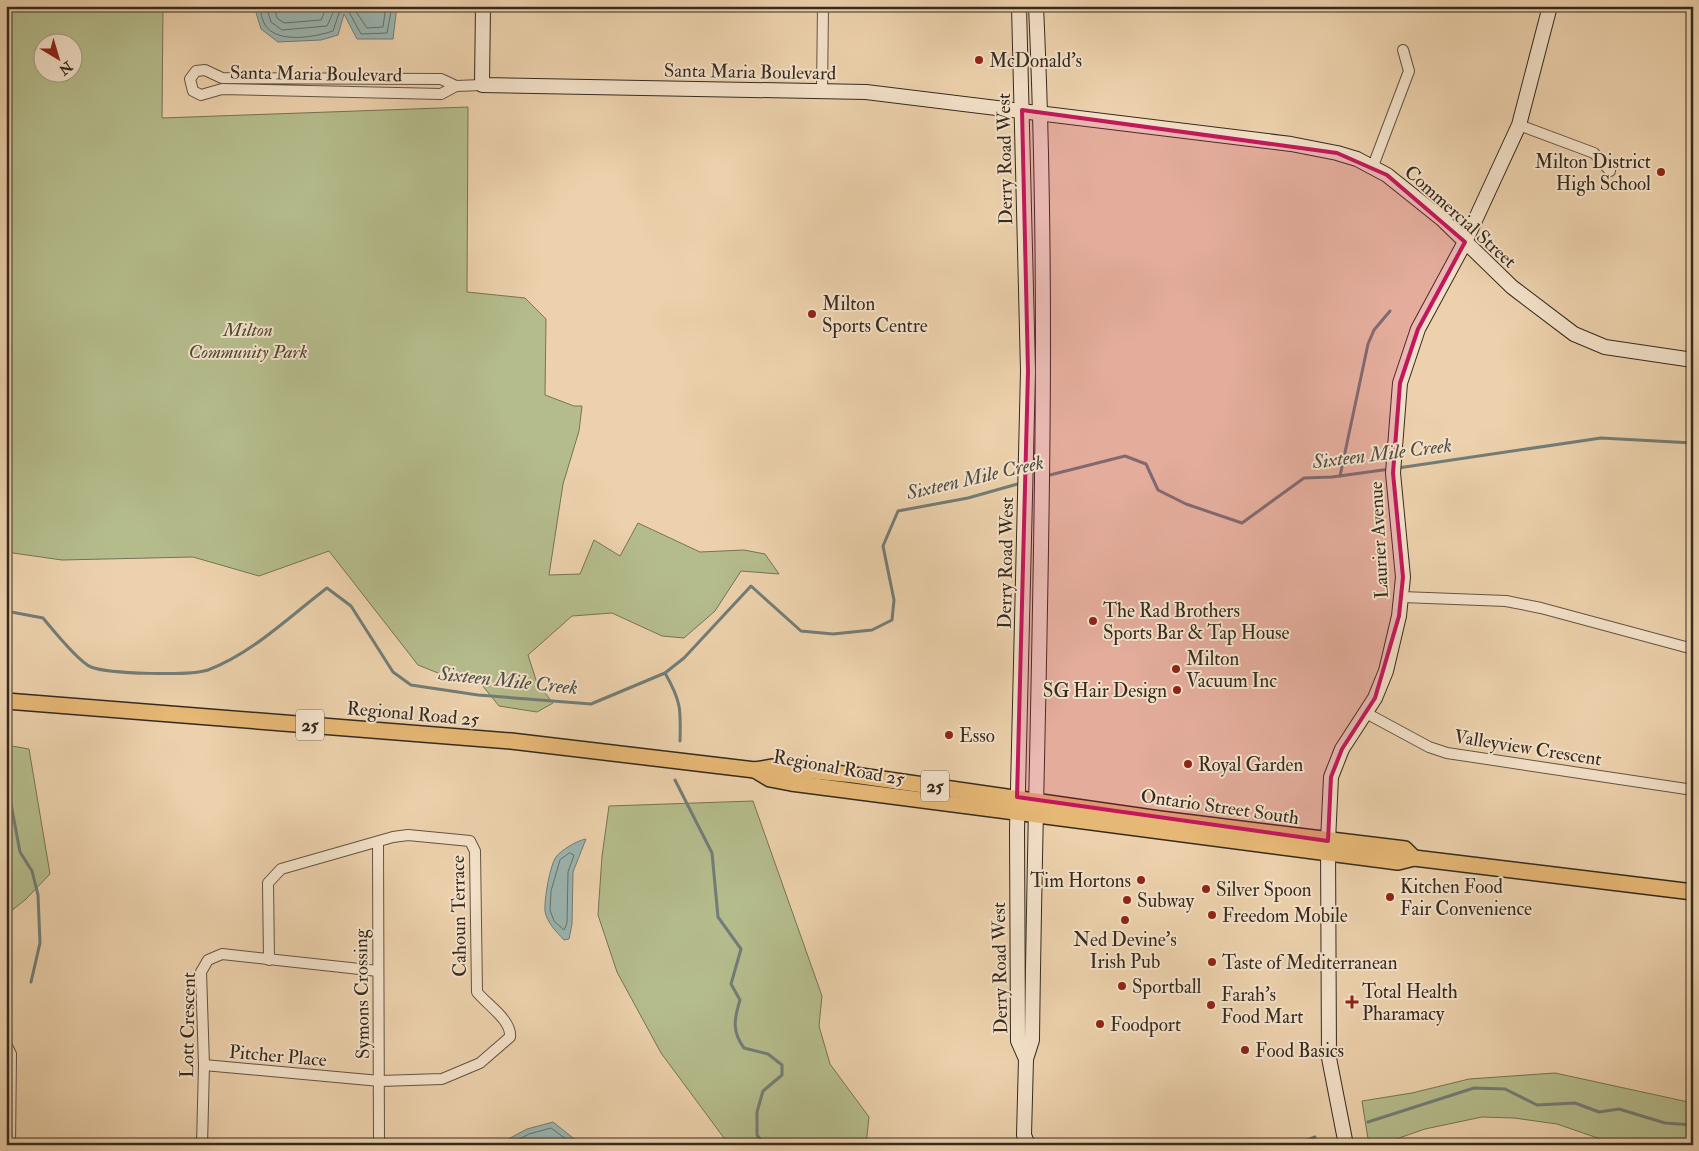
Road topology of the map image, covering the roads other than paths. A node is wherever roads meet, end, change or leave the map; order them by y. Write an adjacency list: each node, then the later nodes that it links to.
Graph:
1 (483, 6): 7 (street)
2 (824, 6): 9 (street)
3 (1019, 6): 10 (street, Derry Road West)
4 (1036, 6): 11 (street, Derry Road West)
5 (1550, 6): 12 (street, Laurier Avenue)
6 (1403, 50): 13 (street)
7 (482, 85): 8 (street, Santa Maria Boulevard); 9 (street, Santa Maria Boulevard)
8 (456, 86): 8 (street, Santa Maria Boulevard)
9 (822, 91): 10 (street, Santa Maria Boulevard)
10 (1022, 110): 11 (street, Santa Maria Boulevard); 23 (street, Derry Road West)
11 (1041, 114): 13 (street, Commercial Street); 24 (street, Derry Road West)
12 (1519, 125): 14 (street); 15 (street, Laurier Avenue)
13 (1373, 166): 15 (street, Commercial Street)
14 (1610, 170)
15 (1465, 242): 16 (street, Commercial Street); 17 (street, Laurier Avenue)
16 (1693, 360)
17 (1402, 597): 18 (street); 20 (street, Laurier Avenue)
18 (1693, 649)
19 (6, 701): 21 (main road, Regional Road 25 / 25)
20 (1366, 713): 22 (street, Valleyview Crescent); 28 (street, Laurier Avenue)
21 (755, 770): 23 (main road, Regional Road 25 / 25); 25 (main road, Regional Road 25 / 25)
22 (1693, 790)
23 (1017, 797): 24 (main road, Ontario Street South / 25); 25 (street, Derry Road West)
24 (1037, 800): 26 (street, Derry Road West); 28 (main road, Ontario Street South)
25 (1017, 813): 26 (main road, Regional Road 25 / 25); 33 (street, Derry Road West)
26 (1037, 816): 28 (main road, Ontario Street South); 33 (street, Derry Road West)
27 (378, 842): 30 (street, Cahoun Terrace); 31 (street, Symons Crossing); 35 (street, Cahoun Terrace)
28 (1328, 847): 29 (main road, Ontario Street South); 40 (street, Laurier Avenue)
29 (1693, 892)
30 (269, 960): 31 (street, Lott Crescent); 34 (street, Lott Crescent)
31 (378, 971): 35 (street, Symons Crossing)
32 (6, 1044): 37 (street)
33 (1026, 1059): 36 (street, Derry Road West)
34 (204, 1066): 35 (street, Pitcher Place); 38 (street, Lott Crescent)
35 (380, 1082): 39 (street, Symons Crossing)
36 (1023, 1141)
37 (10, 1145)
38 (202, 1145)
39 (379, 1145)
40 (1346, 1145)

